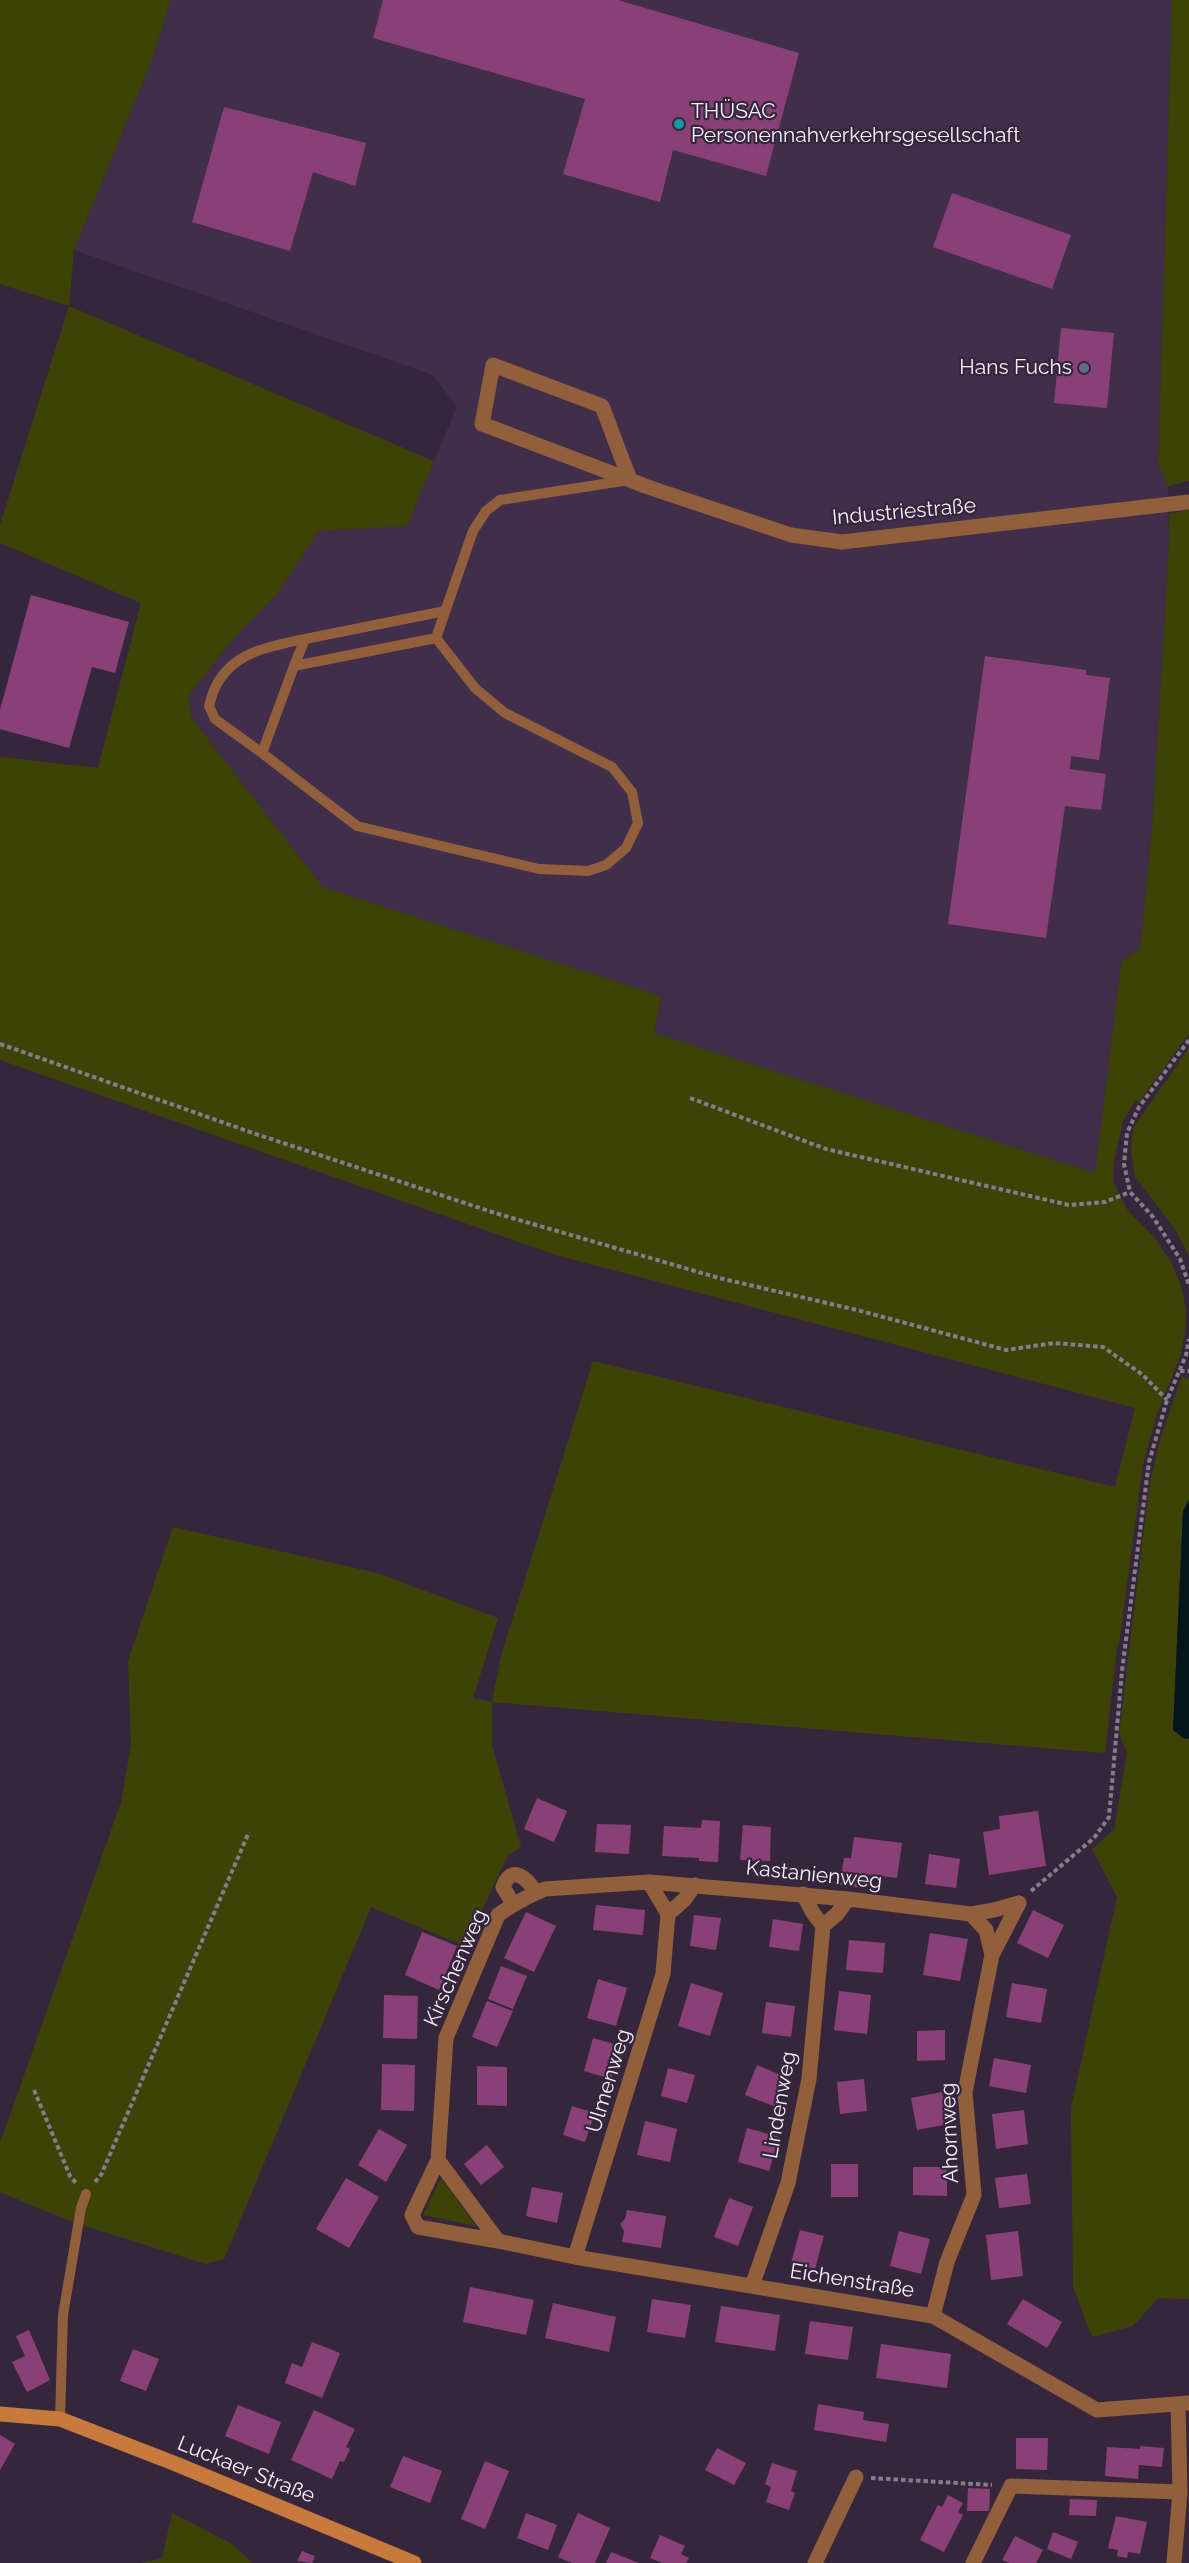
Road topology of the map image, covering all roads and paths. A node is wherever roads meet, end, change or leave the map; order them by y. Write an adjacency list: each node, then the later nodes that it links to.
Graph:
1 (630, 480): 1 (street, Industriestraße); 2 (street, Industriestraße); 3 (lane)
2 (1189, 502)
3 (445, 611): 4 (lane); 5 (lane)
4 (436, 638): 6 (lane); 7 (lane)
5 (305, 639): 6 (lane); 7 (lane)
6 (294, 666): 7 (lane)
7 (262, 753)
8 (1189, 1040): 11 (path)
9 (0, 1044): 16 (path)
10 (690, 1098): 11 (path)
11 (1130, 1192): 12 (path)
12 (1189, 1285)
13 (1189, 1339): 14 (path)
14 (1180, 1371): 15 (path); 16 (path)
15 (1189, 1371)
16 (1167, 1400): 23 (path)
17 (249, 1832): 31 (path)
18 (649, 1882): 19 (street, Kastanienweg); 20 (street, Kastanienweg); 25 (street)
19 (694, 1885): 21 (street, Kastanienweg); 25 (street)
20 (540, 1891): 24 (street, Kirschenweg); 24 (street)
21 (803, 1894): 22 (street, Kastanienweg); 27 (street)
22 (848, 1899): 26 (street, Kastanienweg); 27 (street)
23 (1019, 1903): 26 (street, Kastanienweg); 28 (street)
24 (513, 1904): 30 (street, Kirschenweg)
25 (668, 1914): 33 (street, Ulmenweg)
26 (971, 1914): 28 (street, Ahornweg)
27 (823, 1926): 34 (street, Lindenweg)
28 (992, 1955): 35 (street, Ahornweg)
29 (34, 2090): 31 (path)
30 (438, 2160): 32 (street); 32 (street, Kirschenweg)
31 (86, 2194): 38 (lane)
32 (498, 2241): 33 (street, Eichenstraße)
33 (575, 2257): 34 (street, Eichenstraße)
34 (752, 2286): 35 (street, Eichenstraße)
35 (933, 2316): 36 (street, Eichenstraße)
36 (1184, 2403): 41 (street)
37 (0, 2414): 38 (street, Luckaer Straße)
38 (60, 2419): 42 (street, Luckaer Straße)
39 (856, 2477): 40 (path); 43 (street)
40 (1011, 2486): 41 (street); 44 (street)
41 (1180, 2492): 45 (street)
42 (414, 2563)
43 (815, 2563)
44 (973, 2563)
45 (1174, 2563)

